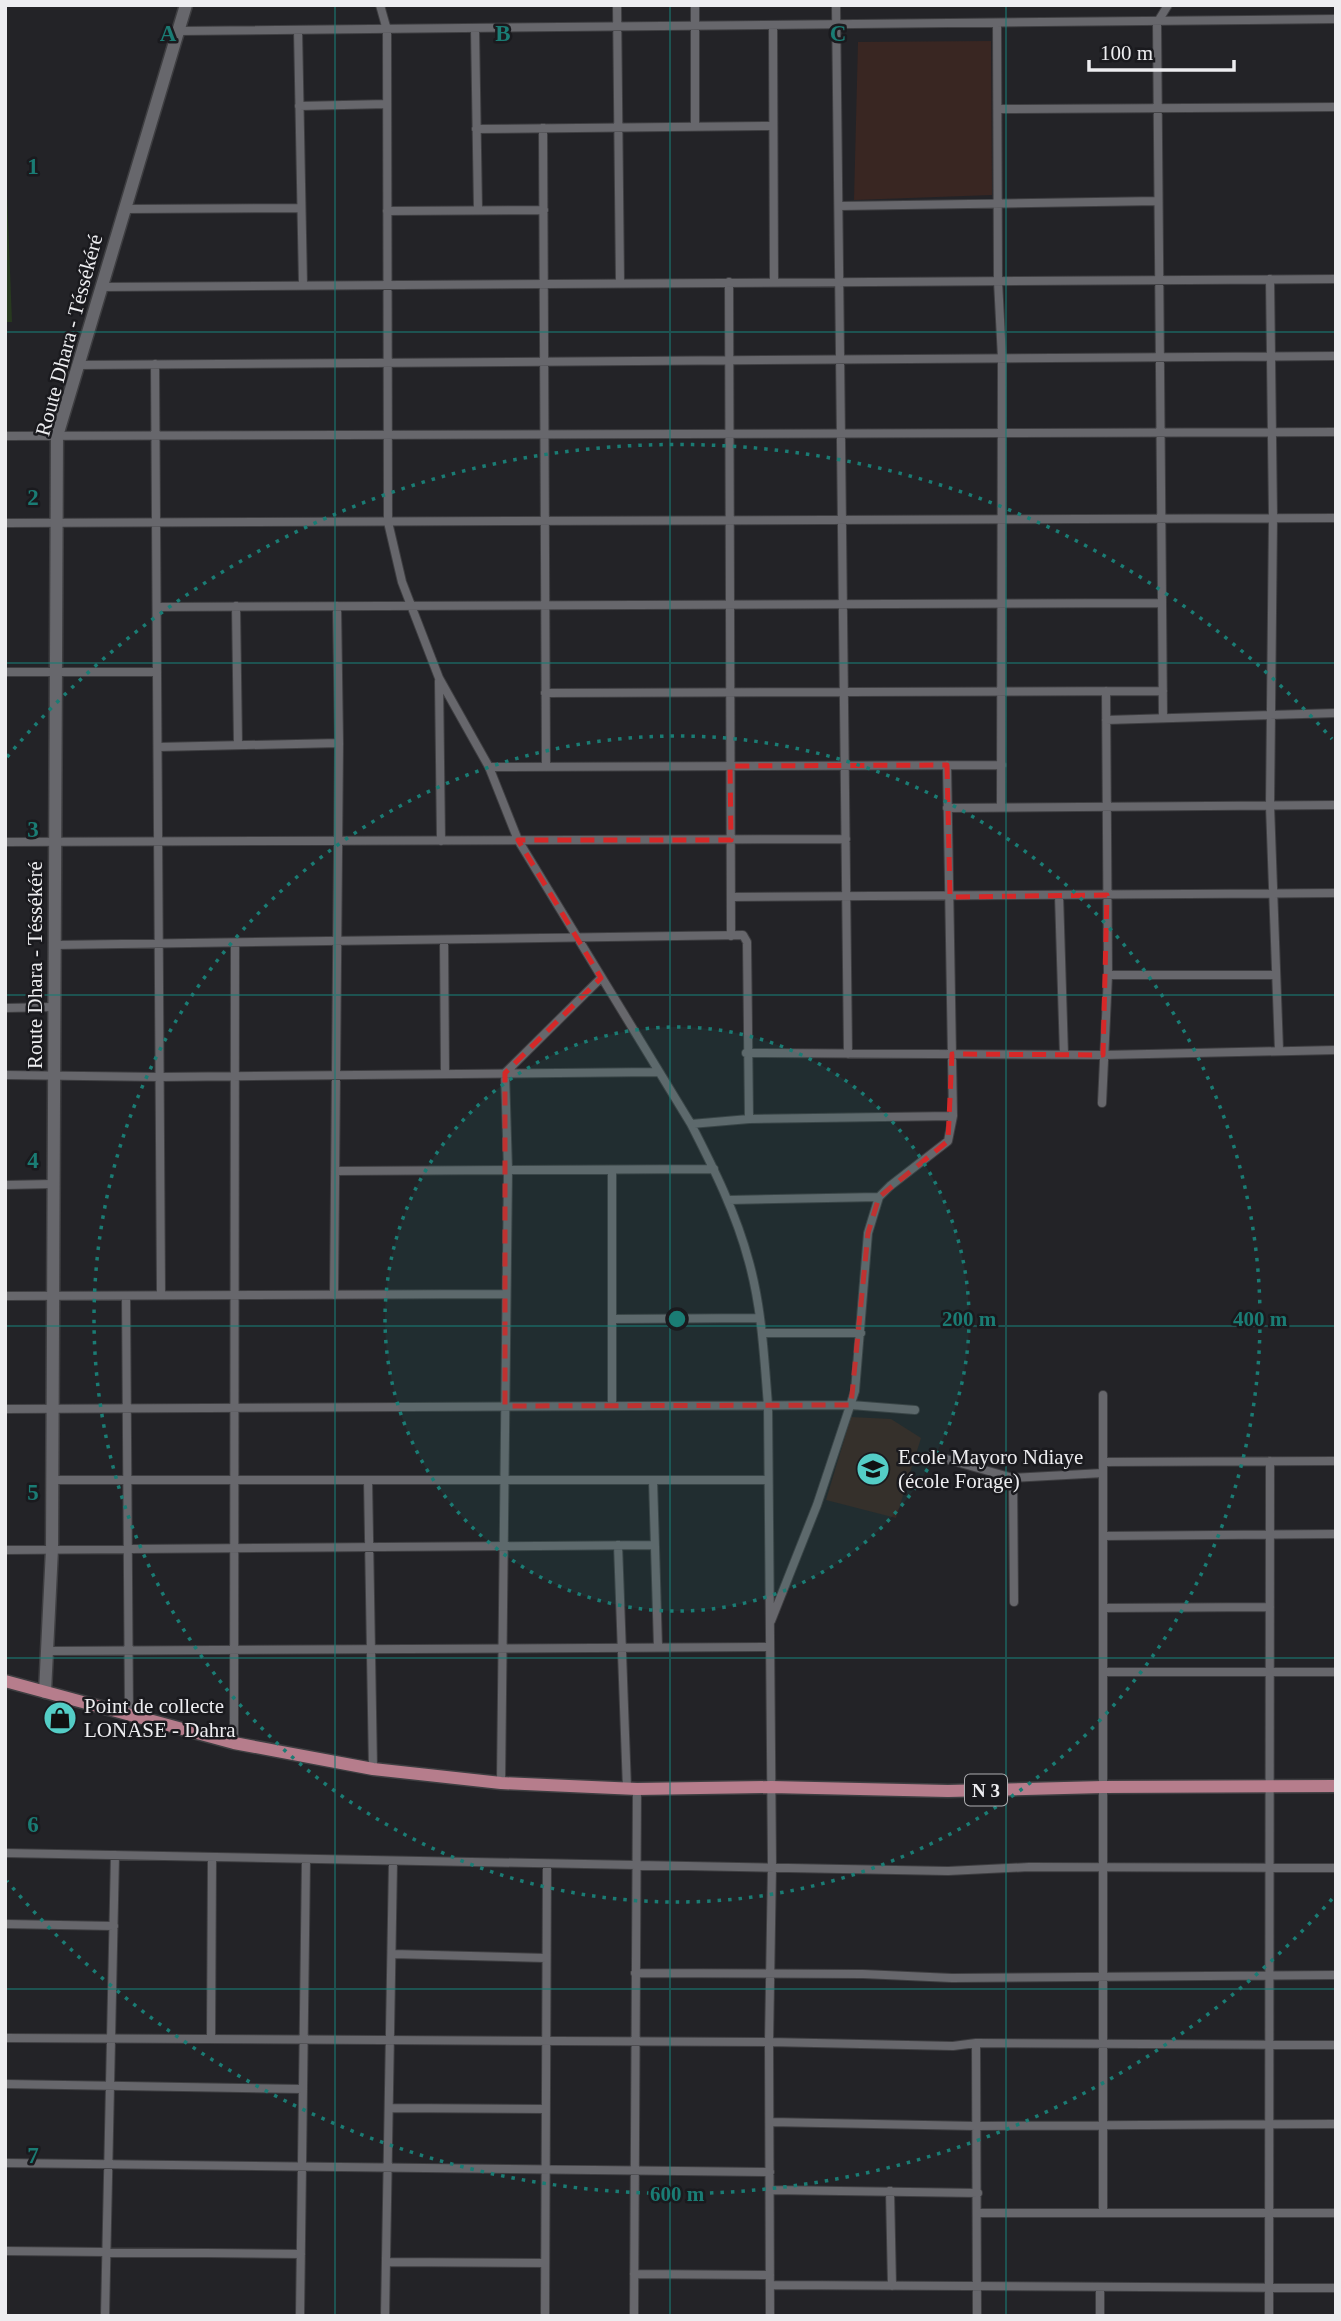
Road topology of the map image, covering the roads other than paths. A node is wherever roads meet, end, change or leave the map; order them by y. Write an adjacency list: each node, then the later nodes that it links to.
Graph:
1 (186, 5): 17 (street, Route Dhara - Téssékéré)
2 (380, 5): 16 (street)
3 (617, 5): 12 (street)
4 (695, 5): 13 (street)
5 (836, 5): 11 (street)
6 (1168, 5): 8 (street)
7 (1336, 19): 8 (street)
8 (1157, 23): 9 (street); 22 (street)
9 (997, 24): 11 (street); 21 (street)
10 (773, 26): 11 (street); 13 (street); 24 (street)
11 (836, 26): 30 (street)
12 (617, 27): 13 (street); 14 (street); 25 (street)
13 (695, 27): 23 (street)
14 (475, 29): 16 (street); 27 (street)
15 (298, 30): 16 (street); 17 (street); 19 (street)
16 (387, 30): 18 (street)
17 (178, 31): 32 (street, Route Dhara - Téssékéré)
18 (387, 104): 19 (street); 35 (street)
19 (299, 106): 31 (street)
20 (1336, 107): 22 (street)
21 (998, 109): 22 (street); 29 (street)
22 (1158, 110): 28 (street)
23 (695, 126): 24 (street); 25 (street)
24 (773, 126): 41 (street)
25 (618, 127): 26 (street); 43 (street)
26 (543, 128): 27 (street); 34 (street)
27 (477, 129): 33 (street)
28 (1158, 201): 29 (street); 38 (street)
29 (998, 204): 30 (street); 39 (street)
30 (839, 206): 42 (street)
31 (301, 208): 32 (street); 45 (street)
32 (124, 209): 47 (street, Route Dhara - Téssékéré)
33 (478, 210): 34 (street); 35 (street)
34 (544, 210): 44 (street)
35 (387, 211): 46 (street)
36 (1270, 279): 37 (street); 38 (street); 48 (street)
37 (1336, 279)
38 (1159, 280): 39 (street); 50 (street)
39 (998, 281): 42 (street); 51 (street)
40 (729, 282): 41 (street); 43 (street); 53 (street)
41 (774, 282): 42 (street)
42 (839, 282): 52 (street)
43 (620, 283): 44 (street)
44 (544, 284): 46 (street); 54 (street)
45 (303, 285): 46 (street); 47 (street)
46 (388, 285): 55 (street)
47 (101, 287): 57 (street, Route Dhara - Téssékéré)
48 (1270, 356): 49 (street); 50 (street); 59 (street)
49 (1336, 356)
50 (1160, 357): 51 (street); 58 (street)
51 (1002, 358): 52 (street); 61 (street)
52 (840, 359): 53 (street); 63 (street)
53 (729, 360): 54 (street); 62 (street)
54 (544, 361): 55 (street); 65 (street)
55 (388, 363): 56 (street); 64 (street)
56 (155, 364): 57 (street); 68 (street)
57 (78, 365): 67 (street, Route Dhara - Téssékéré)
58 (1160, 432): 59 (street); 61 (street); 72 (street)
59 (1272, 432): 60 (street); 69 (street)
60 (1336, 432)
61 (1001, 433): 63 (street); 71 (street)
62 (729, 434): 63 (street); 65 (street); 73 (street)
63 (841, 434): 74 (street)
64 (388, 435): 65 (street); 68 (street); 76 (street)
65 (544, 435): 75 (street)
66 (5, 436): 67 (street)
67 (57, 436): 68 (street); 78 (street, Route Dhara - Téssékéré)
68 (156, 436): 79 (street)
69 (1273, 517): 70 (street); 72 (street); 100 (street)
70 (1336, 518)
71 (1001, 519): 72 (street); 74 (street); 82 (street)
72 (1161, 519): 80 (street)
73 (730, 520): 74 (street); 75 (street); 84 (street)
74 (842, 520): 81 (street)
75 (545, 521): 76 (street); 83 (street)
76 (388, 522): 79 (street); 87 (street)
77 (5, 523): 78 (street)
78 (56, 523): 79 (street); 89 (street, Route Dhara - Téssékéré)
79 (156, 523): 88 (street)
80 (1162, 603): 82 (street); 94 (street)
81 (843, 604): 82 (street); 84 (street); 95 (street)
82 (1000, 604): 96 (street)
83 (545, 605): 84 (street); 87 (street); 98 (street)
84 (730, 605): 97 (street)
85 (236, 606): 86 (street); 88 (street); 104 (street)
86 (337, 606): 87 (street); 103 (street)
87 (412, 606): 92 (street)
88 (157, 607): 91 (street)
89 (55, 671): 90 (street); 91 (street); 120 (street, Route Dhara - Téssékéré)
90 (5, 672)
91 (157, 672): 105 (street)
92 (439, 678): 111 (street); 123 (street)
93 (1106, 691): 94 (street); 96 (street); 102 (street)
94 (1163, 691): 101 (street)
95 (844, 692): 96 (street); 97 (street); 106 (street)
96 (1002, 692): 108 (street)
97 (730, 693): 98 (street); 110 (street)
98 (545, 694): 109 (street)
99 (1336, 713): 100 (street)
100 (1272, 715): 101 (street); 114 (street)
101 (1163, 718): 102 (street)
102 (1106, 720): 113 (street)
103 (339, 743): 104 (street); 122 (street)
104 (239, 745): 105 (street)
105 (158, 747): 121 (street)
106 (845, 765): 107 (street); 110 (street); 117 (street)
107 (947, 765): 108 (street); 116 (street)
108 (1002, 765): 115 (street)
109 (545, 766): 110 (street); 111 (street)
110 (730, 766): 119 (street)
111 (489, 767): 118 (street)
112 (1336, 805): 114 (street)
113 (1107, 806): 114 (street); 115 (street); 128 (street)
114 (1270, 806): 126 (street)
115 (1001, 807): 116 (street)
116 (947, 808): 131 (street)
117 (846, 839): 119 (street); 130 (street)
118 (518, 840): 119 (street); 123 (street); 133 (street)
119 (731, 840): 129 (street)
120 (55, 841): 121 (street); 124 (street); 138 (street, Route Dhara - Téssékéré)
121 (158, 841): 122 (street); 137 (street)
122 (338, 841): 123 (street); 135 (street)
123 (441, 841)
124 (5, 842)
125 (1336, 893): 126 (street)
126 (1272, 894): 128 (street); 140 (street)
127 (1059, 895): 128 (street); 131 (street); 149 (street)
128 (1107, 895): 139 (street)
129 (731, 897): 130 (street); 132 (street)
130 (846, 897): 131 (street); 147 (street)
131 (950, 897): 148 (street)
132 (731, 936): 133 (street); 146 (street)
133 (578, 938): 134 (street); 141 (street)
134 (444, 940): 135 (street); 152 (street)
135 (337, 941): 136 (street); 156 (street)
136 (235, 943): 137 (street); 155 (street)
137 (159, 944): 138 (street); 158 (street)
138 (54, 945): 142 (street, Route Dhara - Téssékéré)
139 (1108, 975): 140 (street); 150 (street)
140 (1275, 975): 144 (street)
141 (601, 978): 151 (street); 153 (street)
142 (54, 1007): 143 (street); 154 (street, Route Dhara - Téssékéré)
143 (5, 1008)
144 (1279, 1050): 145 (street); 150 (street)
145 (1336, 1050)
146 (747, 1053): 147 (street); 161 (street)
147 (848, 1054): 148 (street)
148 (952, 1054): 149 (street); 160 (street)
149 (1064, 1055): 150 (street)
150 (1103, 1055): 159 (street)
151 (658, 1072): 153 (street); 162 (street)
152 (445, 1073): 153 (street); 156 (street)
153 (505, 1073): 164 (street)
154 (54, 1075): 157 (street); 158 (street); 167 (street, Route Dhara - Téssékéré)
155 (234, 1075): 156 (street); 158 (street); 173 (street)
156 (336, 1075): 166 (street)
157 (5, 1076)
158 (160, 1077): 172 (street)
159 (1102, 1103)
160 (953, 1116): 161 (street); 169 (street)
161 (749, 1119): 162 (street)
162 (691, 1124): 163 (street)
163 (714, 1169): 165 (street); 170 (street)
164 (508, 1170): 165 (street); 166 (street); 171 (street)
165 (612, 1170): 179 (street)
166 (335, 1171): 174 (street)
167 (53, 1184): 168 (street); 176 (street, Route Dhara - Téssékéré)
168 (5, 1185)
169 (879, 1196): 170 (street); 181 (street)
170 (728, 1199): 178 (street)
171 (506, 1294): 174 (street); 185 (street)
172 (162, 1295): 173 (street); 177 (street)
173 (234, 1295): 174 (street); 189 (street)
174 (334, 1295)
175 (5, 1296): 176 (street)
176 (53, 1296): 177 (street); 187 (street, Route Dhara - Téssékéré)
177 (126, 1296): 188 (street)
178 (760, 1318): 179 (street); 180 (street)
179 (612, 1319): 186 (street)
180 (763, 1333): 181 (street); 183 (street)
181 (862, 1333): 184 (street)
182 (1103, 1395): 195 (street)
183 (768, 1405): 184 (street); 186 (street); 204 (street)
184 (851, 1405): 191 (street); 219 (street)
185 (505, 1406): 186 (street); 189 (street); 202 (street)
186 (612, 1406)
187 (52, 1408): 188 (street); 190 (street); 198 (street, Route Dhara - Téssékéré)
188 (129, 1408): 189 (street); 199 (street)
189 (234, 1408): 200 (street)
190 (5, 1409)
191 (915, 1410)
192 (932, 1455): 197 (street)
193 (1270, 1461): 194 (street); 195 (street); 206 (street)
194 (1336, 1461)
195 (1103, 1462): 196 (street)
196 (1103, 1473): 197 (street); 207 (street)
197 (1013, 1478): 216 (street)
198 (52, 1480): 199 (street); 214 (street, Route Dhara - Téssékéré)
199 (129, 1480): 200 (street); 211 (street)
200 (234, 1480): 201 (street); 212 (street)
201 (368, 1480): 202 (street); 213 (street)
202 (503, 1480): 203 (street); 210 (street)
203 (653, 1480): 204 (street); 209 (street)
204 (768, 1480): 219 (street)
205 (1336, 1534): 206 (street)
206 (1270, 1535): 207 (street); 217 (street)
207 (1103, 1536): 218 (street)
208 (618, 1545): 209 (street); 210 (street); 220 (street)
209 (655, 1545): 221 (street)
210 (503, 1546): 213 (street); 223 (street)
211 (129, 1548): 212 (street); 214 (street); 227 (street)
212 (234, 1548): 213 (street); 225 (street)
213 (369, 1548): 224 (street)
214 (52, 1549): 215 (street); 226 (street, Route Dhara - Téssékéré)
215 (5, 1550)
216 (1014, 1602)
217 (1270, 1607): 218 (street); 228 (street)
218 (1103, 1608): 229 (street)
219 (770, 1626): 222 (street)
220 (620, 1647): 221 (street); 223 (street); 241 (street)
221 (658, 1647): 222 (street)
222 (770, 1647): 239 (street)
223 (501, 1648): 224 (street); 236 (street)
224 (371, 1649): 225 (street); 235 (street)
225 (234, 1650): 227 (street); 234 (street)
226 (48, 1651): 227 (street); 232 (street, Route Dhara - Téssékéré)
227 (129, 1651): 233 (street)
228 (1270, 1671): 229 (street); 230 (street); 237 (street)
229 (1103, 1672): 240 (street)
230 (1336, 1672)
231 (5, 1681): 232 (main road, N 3)
232 (45, 1692): 233 (main road, N 3)
233 (129, 1716): 234 (main road, N 3)
234 (234, 1743): 235 (main road, N 3)
235 (373, 1769): 236 (main road, N 3)
236 (501, 1783): 241 (main road, N 3)
237 (1270, 1786): 238 (main road, N 3); 240 (main road, N 3); 251 (street)
238 (1336, 1786)
239 (771, 1787): 240 (main road, N 3); 241 (main road, N 3); 248 (street)
240 (1103, 1787): 250 (street)
241 (632, 1788): 249 (street)
242 (5, 1853): 243 (street)
243 (116, 1855): 244 (street); 254 (street)
244 (212, 1857): 245 (street); 264 (street)
245 (306, 1860): 246 (street); 265 (street)
246 (393, 1861): 247 (street); 255 (street)
247 (547, 1865): 249 (street); 256 (street)
248 (772, 1866): 249 (street); 250 (street); 258 (street)
249 (636, 1867): 257 (street)
250 (1103, 1867): 251 (street); 259 (street)
251 (1270, 1868): 252 (street); 260 (street)
252 (1336, 1868)
253 (5, 1924): 254 (street)
254 (114, 1927): 263 (street)
255 (392, 1954): 256 (street); 266 (street)
256 (546, 1958): 267 (street)
257 (635, 1973): 258 (street); 268 (street)
258 (771, 1974): 259 (street); 269 (street)
259 (1103, 1975): 260 (street); 271 (street)
260 (1270, 1975): 261 (street); 272 (street)
261 (1336, 1975)
262 (5, 2038): 263 (street)
263 (112, 2038): 264 (street); 275 (street)
264 (211, 2039): 265 (street)
265 (304, 2039): 266 (street); 276 (street)
266 (390, 2040): 267 (street); 277 (street)
267 (546, 2040): 268 (street); 278 (street)
268 (635, 2041): 269 (street); 289 (street)
269 (769, 2042): 270 (street); 279 (street)
270 (976, 2043): 271 (street); 283 (street)
271 (1103, 2044): 272 (street); 281 (street)
272 (1270, 2045): 273 (street); 280 (street)
273 (1336, 2045)
274 (5, 2084): 275 (street)
275 (110, 2087): 276 (street); 285 (street)
276 (303, 2089): 286 (street)
277 (389, 2108): 278 (street); 287 (street)
278 (546, 2109): 288 (street)
279 (770, 2122): 283 (street); 290 (street)
280 (1270, 2123): 281 (street); 282 (street); 296 (street)
281 (1103, 2124): 283 (street); 295 (street)
282 (1336, 2124)
283 (976, 2126): 293 (street)
284 (5, 2163): 285 (street)
285 (109, 2165): 286 (street); 299 (street)
286 (302, 2168): 287 (street); 300 (street)
287 (388, 2168): 288 (street); 301 (street)
288 (545, 2170): 289 (street); 302 (street)
289 (635, 2171): 290 (street); 303 (street)
290 (771, 2172): 291 (street)
291 (771, 2190): 292 (street); 304 (street)
292 (890, 2191): 293 (street); 306 (street)
293 (978, 2193): 294 (street)
294 (977, 2213): 295 (street); 307 (street)
295 (1103, 2213): 296 (street)
296 (1270, 2213): 297 (street); 309 (street)
297 (1336, 2213)
298 (5, 2251): 299 (street)
299 (107, 2251): 300 (street); 311 (street)
300 (301, 2254): 312 (street)
301 (386, 2262): 302 (street); 313 (street)
302 (545, 2263): 314 (street)
303 (634, 2274): 304 (street); 315 (street)
304 (770, 2275): 305 (street)
305 (770, 2285): 306 (street); 316 (street)
306 (891, 2286): 307 (street)
307 (977, 2286): 308 (street); 317 (street)
308 (1100, 2287): 309 (street); 318 (street)
309 (1270, 2288): 310 (street); 319 (street)
310 (1336, 2288)
311 (105, 2316)
312 (300, 2316)
313 (385, 2316)
314 (545, 2316)
315 (634, 2316)
316 (770, 2316)
317 (977, 2316)
318 (1100, 2316)
319 (1269, 2316)

